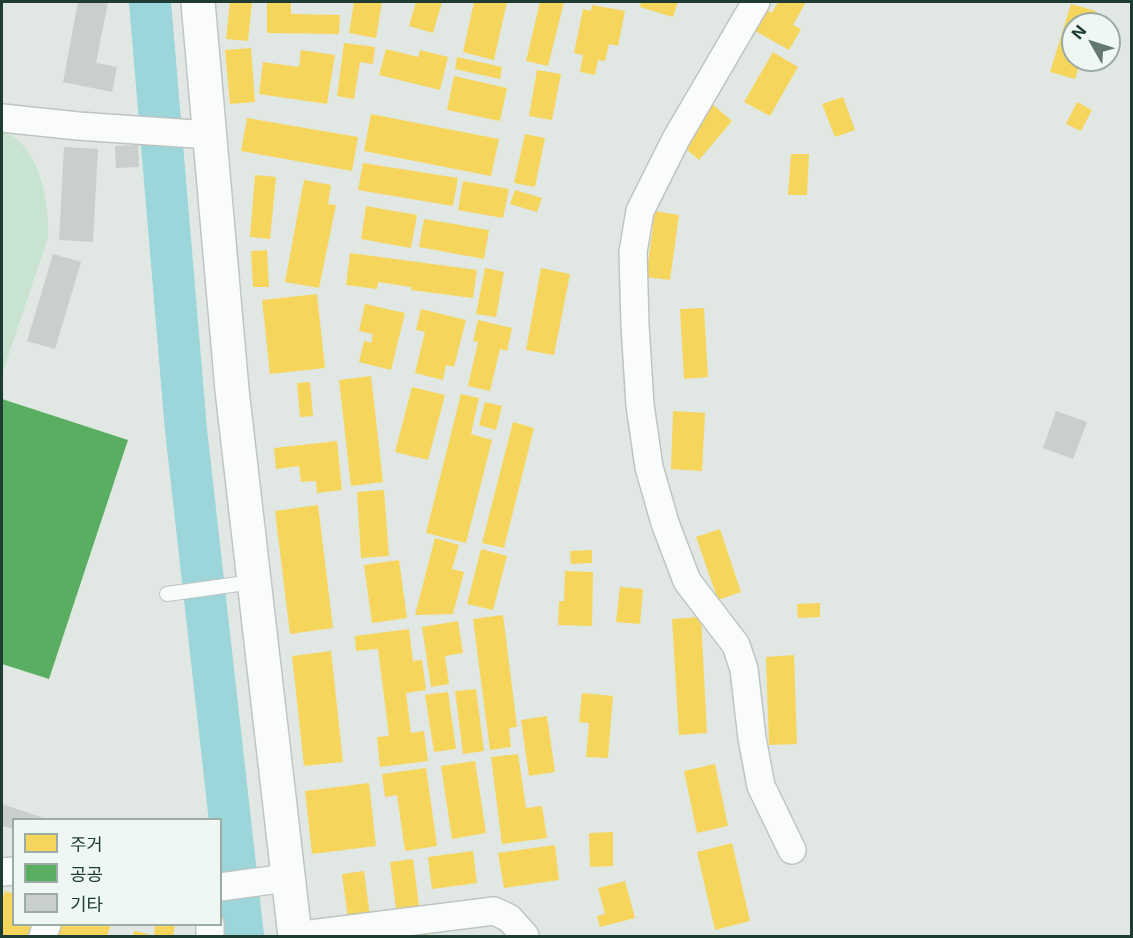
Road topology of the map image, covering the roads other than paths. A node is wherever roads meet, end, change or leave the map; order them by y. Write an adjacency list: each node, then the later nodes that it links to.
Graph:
1 (198, 2): 4 (street)
2 (756, 2): 7 (street)
3 (2, 118): 4 (street)
4 (197, 134): 5 (street)
5 (253, 582): 6 (lane); 8 (street)
6 (167, 594)
7 (792, 850)
8 (271, 880): 9 (street); 10 (street)
9 (222, 887)
10 (295, 936): 11 (street)
11 (525, 936)

